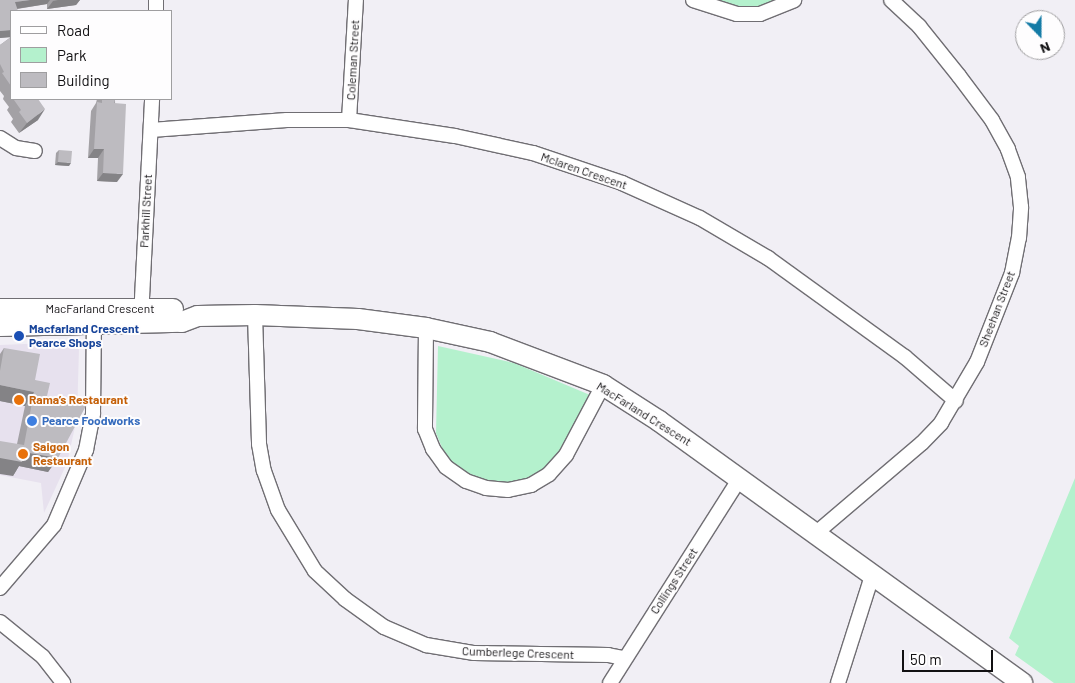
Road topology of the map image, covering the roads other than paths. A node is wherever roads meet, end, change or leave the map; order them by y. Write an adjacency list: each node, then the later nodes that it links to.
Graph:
1 (356, 0): 6 (street, Coleman Street)
2 (693, 0): 3 (street)
3 (794, 0)
4 (891, 0): 17 (street, Sheehan Street)
5 (152, 100): 7 (street, Parkhill Street)
6 (349, 120): 7 (street, Mclaren Crescent); 17 (street, Mclaren Crescent)
7 (151, 130): 12 (street, Parkhill Street)
8 (0, 138): 9 (street)
9 (35, 151)
10 (0, 309): 13 (street, MacFarland Crescent)
11 (255, 315): 12 (street, MacFarland Crescent); 15 (street, MacFarland Crescent); 23 (street, Cumberlege Crescent)
12 (141, 316): 13 (street, MacFarland Crescent)
13 (94, 317): 14 (street, MacFarland Crescent); 21 (street)
14 (0, 326)
15 (426, 328): 16 (street, MacFarland Crescent); 16 (street)
16 (603, 385): 18 (street, MacFarland Crescent)
17 (956, 401): 19 (street, Sheehan Street)
18 (739, 480): 19 (street, MacFarland Crescent); 23 (street, Collings Street)
19 (815, 534): 20 (street, MacFarland Crescent)
20 (872, 576): 26 (street); 27 (street, MacFarland Crescent)
21 (0, 588)
22 (0, 622): 24 (street)
23 (624, 658): 25 (street, Collings Street)
24 (64, 683)
25 (610, 683)
26 (838, 683)
27 (1022, 683)

